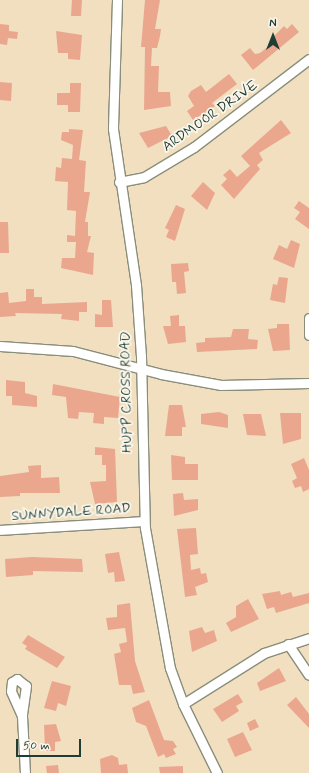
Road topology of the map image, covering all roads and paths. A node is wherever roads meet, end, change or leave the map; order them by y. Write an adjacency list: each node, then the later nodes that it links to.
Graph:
1 (117, 0): 3 (street, HUPP CROSS ROAD)
2 (309, 59): 3 (street, ARDMOOR DRIVE)
3 (119, 182): 7 (street, HUPP CROSS ROAD)
4 (309, 318): 5 (street)
5 (309, 335)
6 (0, 346): 7 (street)
7 (142, 368): 8 (street); 9 (street, HUPP CROSS ROAD)
8 (309, 383)
9 (144, 521): 10 (street, SUNNYDALE ROAD); 14 (street, HUPP CROSS ROAD)
10 (0, 530)
11 (309, 638): 12 (street)
12 (288, 644): 13 (street); 14 (street)
13 (309, 675)
14 (183, 704): 17 (street, HUPP CROSS ROAD)
15 (22, 716): 16 (street)
16 (25, 773)
17 (217, 773)

